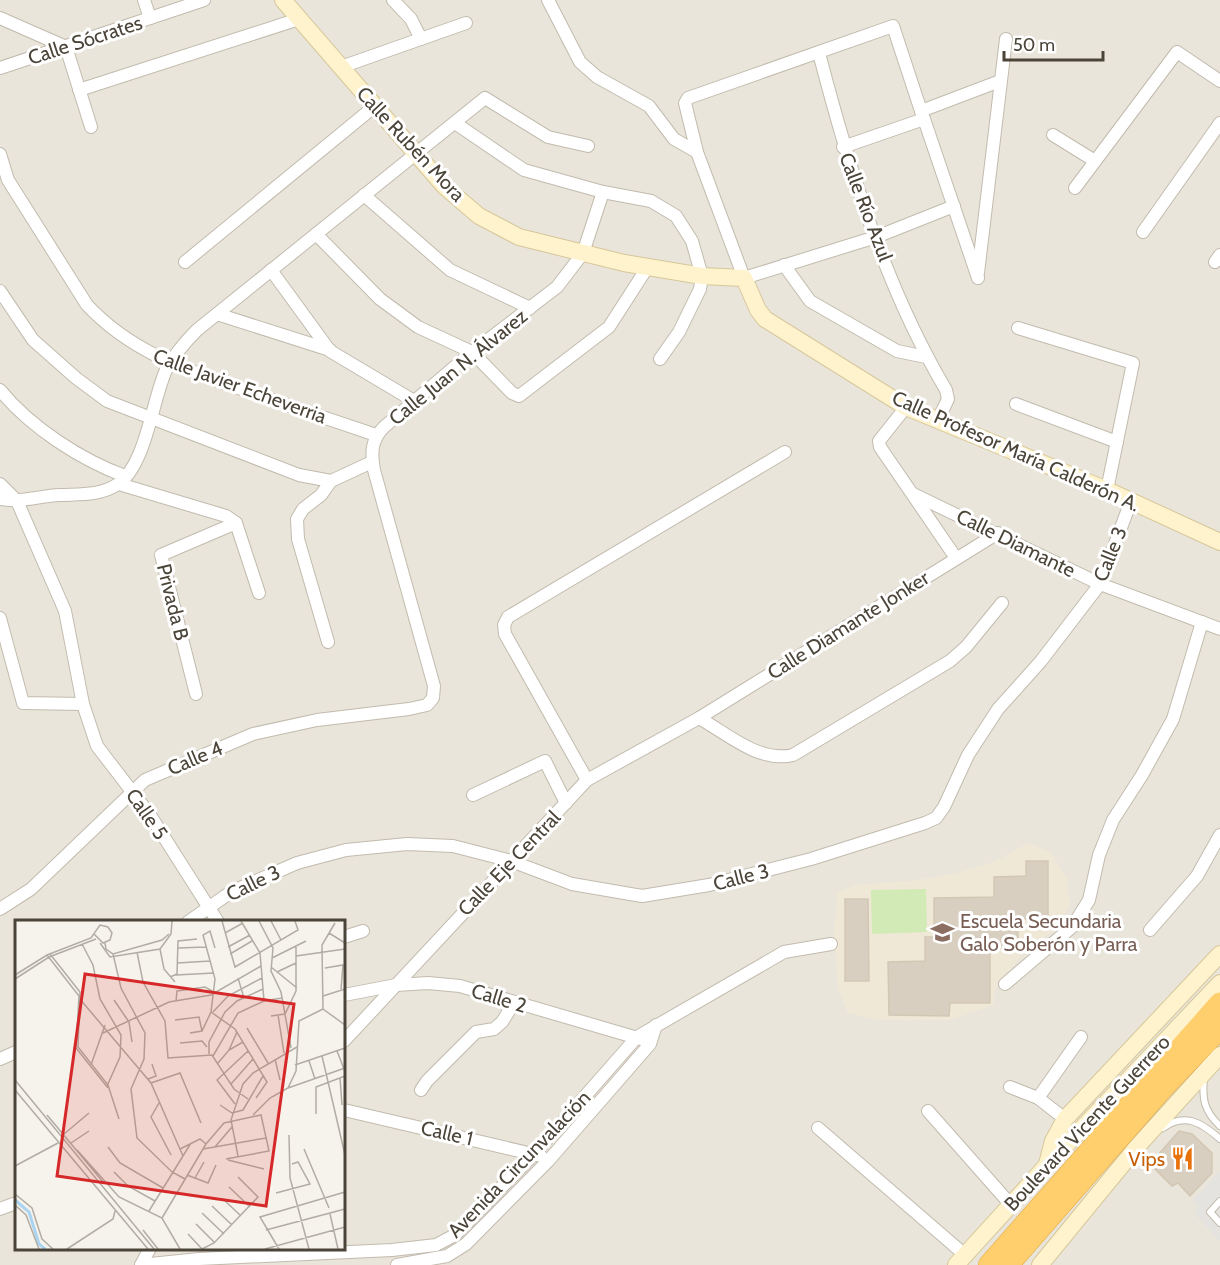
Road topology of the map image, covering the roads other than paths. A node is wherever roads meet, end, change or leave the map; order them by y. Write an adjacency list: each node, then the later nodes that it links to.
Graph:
1 (144, 0): 7 (street)
2 (204, 0): 7 (street, Calle Sócrates)
3 (283, 0): 8 (street, Calle Rubén Mora)
4 (393, 0): 10 (street)
5 (548, 0): 27 (street)
6 (0, 18): 12 (street)
7 (150, 18): 12 (street, Calle Sócrates)
8 (299, 19): 14 (street, Calle Rubén Mora); 18 (street)
9 (466, 23): 10 (street)
10 (421, 39): 14 (street)
11 (1006, 39): 16 (street)
12 (66, 46): 15 (street, Calle Sócrates); 18 (street)
13 (819, 52): 20 (street); 26 (street, Calle Río Azul); 27 (street)
14 (340, 67): 19 (street, Calle Rubén Mora)
15 (0, 68)
16 (1000, 81): 20 (street); 35 (street)
17 (1220, 81): 30 (street)
18 (79, 90): 23 (street)
19 (375, 106): 29 (street, Calle Rubén Mora); 40 (street)
20 (923, 115): 26 (street); 35 (street)
21 (455, 123): 25 (street); 29 (street); 33 (street)
22 (1220, 123): 36 (street)
23 (91, 127)
24 (1053, 135): 30 (street)
25 (588, 146)
26 (843, 147): 38 (street, Calle Río Azul)
27 (697, 153): 45 (street)
28 (0, 154): 31 (street)
29 (416, 154): 34 (street); 39 (street, Calle Rubén Mora)
30 (1095, 161): 32 (street)
31 (4, 181): 55 (street, Calle Javier Echeverria)
32 (1076, 188)
33 (603, 192): 39 (street, Calle Juan N. Álvarez); 44 (street)
34 (364, 195): 37 (street); 48 (street)
35 (954, 206): 38 (street)
36 (1143, 232)
37 (316, 234): 43 (street); 52 (street)
38 (876, 237): 41 (street); 53 (street, Calle Río Azul)
39 (583, 253): 42 (street, Calle Rubén Mora); 48 (street, Calle Juan N. Álvarez)
40 (186, 262)
41 (784, 265): 45 (street); 53 (street)
42 (647, 268): 44 (street, Calle Rubén Mora); 52 (street)
43 (271, 270): 49 (street); 51 (street)
44 (702, 276): 45 (street, Calle Rubén Mora); 54 (street)
45 (744, 278): 59 (street, Calle Profesor María Calderón A.)
46 (0, 291): 47 (street)
47 (3, 304): 60 (street)
48 (530, 308): 52 (street, Calle Juan N. Álvarez)
49 (217, 314): 51 (street); 55 (street)
50 (1018, 328): 63 (street)
51 (330, 351): 57 (street)
52 (472, 352): 57 (street, Calle Juan N. Álvarez)
53 (926, 357): 61 (street, Calle Río Azul)
54 (660, 359)
55 (170, 364): 60 (street); 62 (street, Calle Javier Echeverria)
56 (0, 390): 66 (street)
57 (414, 401): 62 (street, Calle Juan N. Álvarez)
58 (1016, 404): 63 (street)
59 (906, 407): 61 (street, Calle Profesor María Calderón A.); 70 (street)
60 (149, 419): 66 (street); 67 (street)
61 (938, 420): 69 (street, Calle Profesor María Calderón A.)
62 (376, 435): 65 (street, Calle Juan N. Álvarez)
63 (1117, 442): 69 (street)
64 (785, 452): 89 (street)
65 (372, 462): 67 (street); 86 (street, Calle Juan N. Álvarez)
66 (122, 480): 72 (street); 74 (street)
67 (331, 481): 84 (street)
68 (0, 484): 72 (street)
69 (1107, 490): 73 (street, Calle Profesor María Calderón A.)
70 (913, 494): 75 (street, Calle Diamante); 77 (street)
71 (0, 499): 72 (street)
72 (17, 501): 87 (street, Calle 5)
73 (1131, 501): 76 (street, Calle Profesor María Calderón A.); 78 (street, Calle 3)
74 (236, 523): 79 (street); 85 (street, Privada B)
75 (998, 533): 77 (street, Calle Diamante Jonker); 78 (street, Calle Diamante)
76 (1220, 542)
77 (956, 558): 88 (street, Calle Diamante Jonker)
78 (1100, 584): 82 (street, Calle Diamante); 94 (street, Calle 3)
79 (259, 593)
80 (1002, 603): 88 (street)
81 (0, 618): 87 (street)
82 (1202, 622): 83 (street, Calle Diamante); 105 (street)
83 (1220, 629)
84 (328, 642)
85 (196, 694)
86 (433, 698): 90 (street, Calle 4)
87 (83, 704): 90 (street, Calle 5)
88 (699, 718): 89 (street, Calle Eje Central)
89 (587, 780): 92 (street, Calle Eje Central)
90 (132, 791): 95 (street, Calle 5); 96 (street, Calle 4)
91 (473, 795): 92 (street)
92 (566, 803): 94 (street, Calle Eje Central)
93 (1220, 835): 99 (street)
94 (511, 861): 95 (street, Calle 3); 106 (street, Calle Eje Central)
95 (207, 907): 97 (street, Calle 3); 98 (street, Calle 5)
96 (0, 909)
97 (189, 920)
98 (217, 920)
99 (1150, 930)
100 (363, 931): 101 (street)
101 (345, 937)
102 (831, 944): 110 (street, Avenida Circunvalación)
103 (1220, 954): 126 (street)
104 (1220, 983): 134 (street, Boulevard Vicente Guerrero)
105 (1005, 984)
106 (396, 985): 107 (street, Calle 2); 108 (street, Calle 2); 114 (street, Calle Eje Central)
107 (345, 995)
108 (514, 1003): 112 (street, Calle 2); 121 (street)
109 (1220, 1003): 144 (highway, Boulevard Vicente Guerrero)
110 (656, 1025): 112 (street, Avenida Circunvalación); 115 (street, Avenida Circunvalación)
111 (1220, 1028): 145 (highway, Boulevard Vicente Guerrero)
112 (637, 1037): 115 (street, Calle 2); 132 (street, Avenida Circunvalación)
113 (1081, 1037): 122 (street)
114 (345, 1040)
115 (651, 1044): 133 (street, Avenida Circunvalación)
116 (15, 1052): 118 (street)
117 (1220, 1054): 119 (street)
118 (0, 1059)
119 (1205, 1070): 125 (lane); 131 (street)
120 (1010, 1087): 122 (street)
121 (422, 1090)
122 (1038, 1098): 126 (street)
123 (345, 1110): 132 (street, Calle 1)
124 (928, 1111): 137 (street)
125 (1209, 1116): 127 (lane); 128 (lane)
126 (1065, 1119): 134 (street)
127 (1204, 1125): 130 (lane); 131 (lane)
128 (1220, 1125)
129 (818, 1128): 141 (street)
130 (1220, 1139)
131 (1136, 1148): 146 (street)
132 (535, 1153): 133 (street, Calle 1); 142 (street, Avenida Circunvalación)
133 (549, 1160): 143 (street, Avenida Circunvalación)
134 (1047, 1165): 137 (street, Boulevard Vicente Guerrero)
135 (1220, 1201): 139 (lane)
136 (15, 1203): 138 (street)
137 (1011, 1205): 141 (street, Boulevard Vicente Guerrero)
138 (0, 1209)
139 (1220, 1223)
140 (149, 1250): 142 (street)
141 (961, 1260)
142 (141, 1265)
143 (397, 1265)
144 (988, 1265)
145 (1008, 1265)
146 (1040, 1265)

